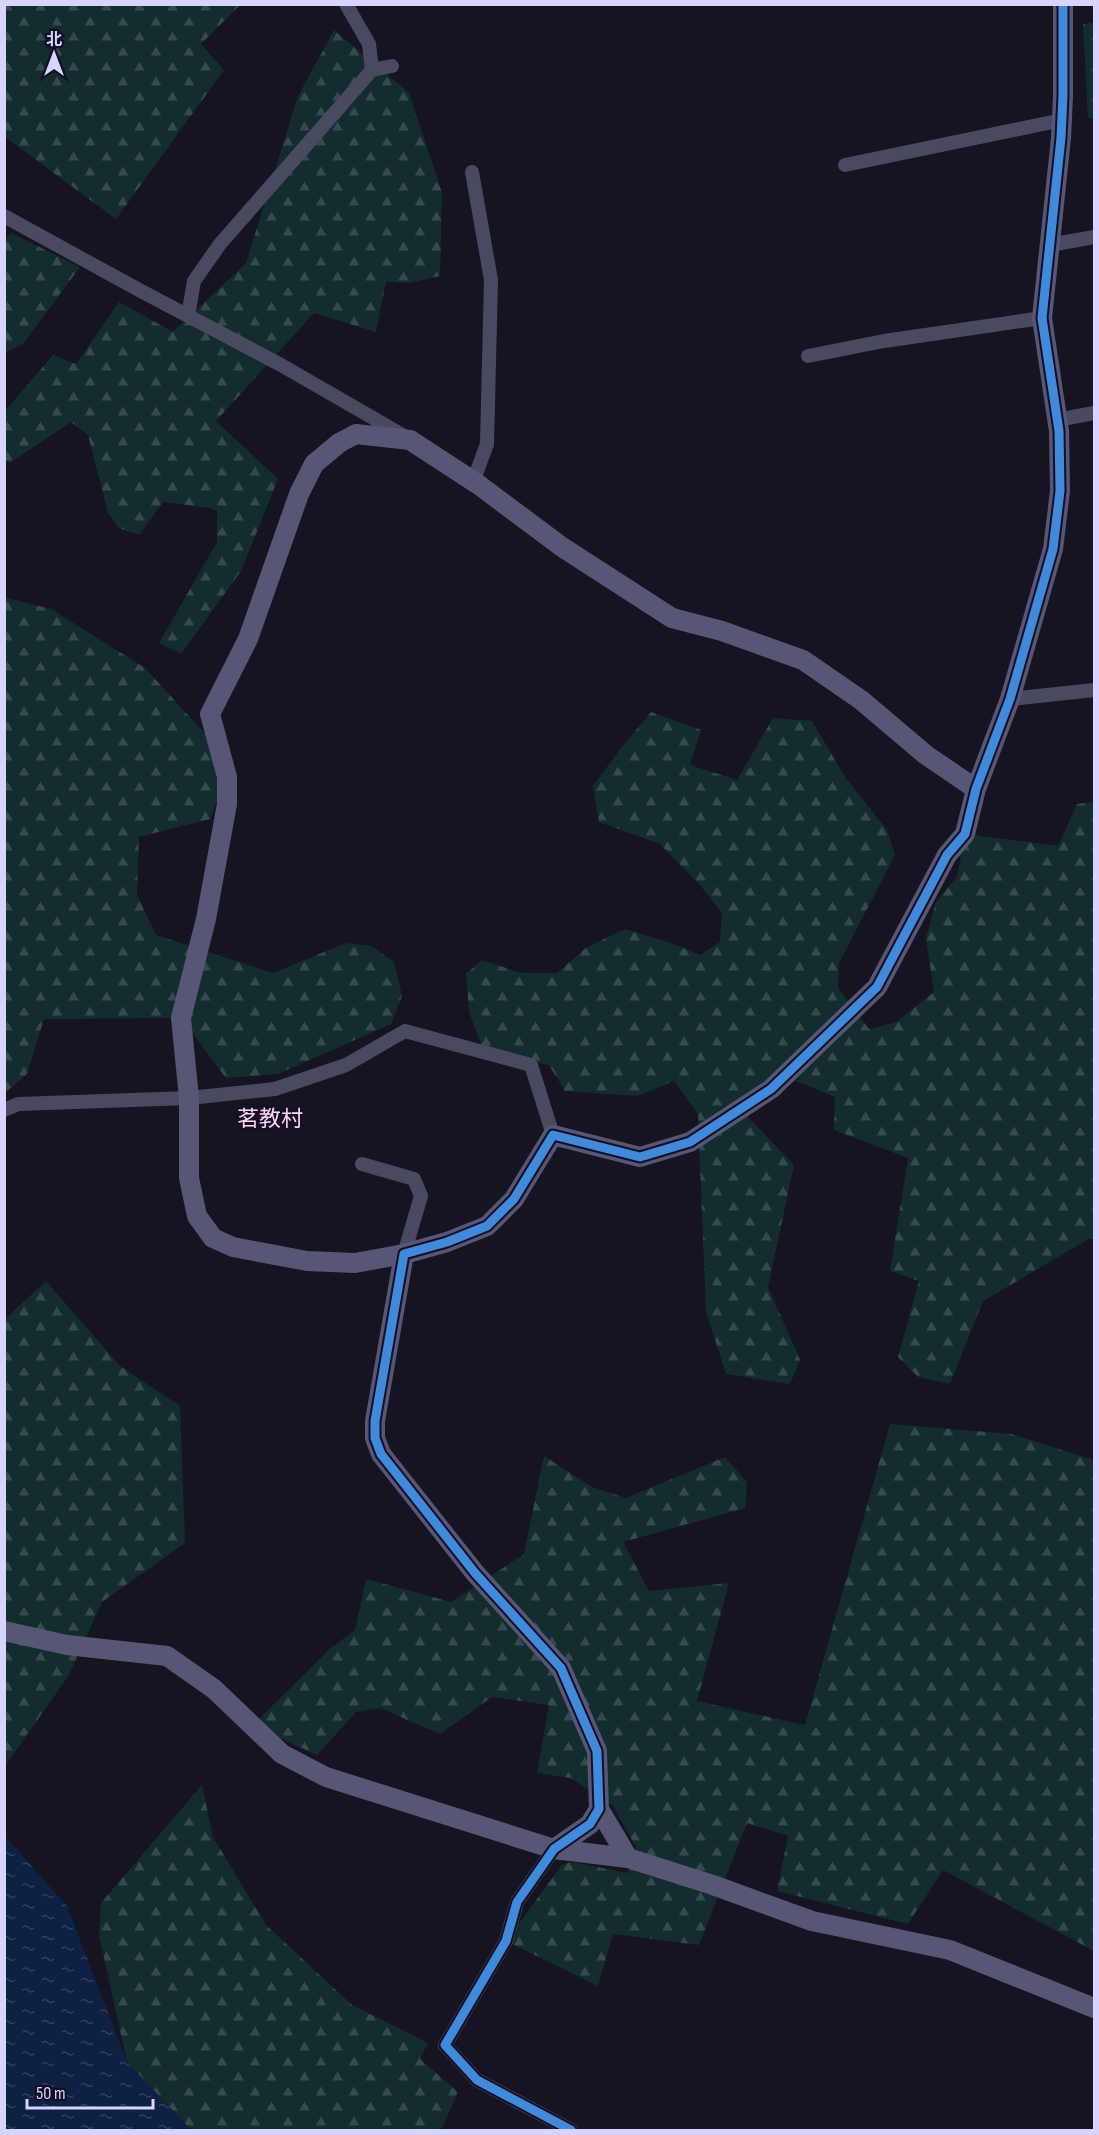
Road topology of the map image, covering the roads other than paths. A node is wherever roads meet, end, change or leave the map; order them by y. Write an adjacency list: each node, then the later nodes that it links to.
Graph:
1 (346, 4): 4 (street)
2 (1063, 4): 5 (street)
3 (392, 66): 4 (street)
4 (372, 70): 11 (street)
5 (1062, 120): 6 (street); 10 (street)
6 (845, 165)
7 (472, 172): 17 (street)
8 (4, 216): 11 (street)
9 (1095, 237): 10 (street)
10 (1050, 245): 12 (street)
11 (188, 316): 16 (street)
12 (1042, 318): 13 (street); 15 (street)
13 (808, 356)
14 (1095, 413): 15 (street)
15 (1057, 420): 19 (street)
16 (410, 440): 17 (street); 21 (street)
17 (473, 482): 20 (street)
18 (1095, 690): 19 (street)
19 (1010, 699): 20 (street)
20 (976, 789): 23 (street)
21 (189, 1098): 22 (street); 23 (street); 25 (street)
22 (4, 1110)
23 (553, 1135): 25 (street)
24 (362, 1164): 25 (street)
25 (404, 1254): 27 (street)
26 (4, 1631): 28 (street)
27 (599, 1809): 28 (street); 29 (street)
28 (554, 1849): 29 (street); 31 (street)
29 (628, 1858): 30 (street)
30 (1095, 2008)
31 (571, 2130)

